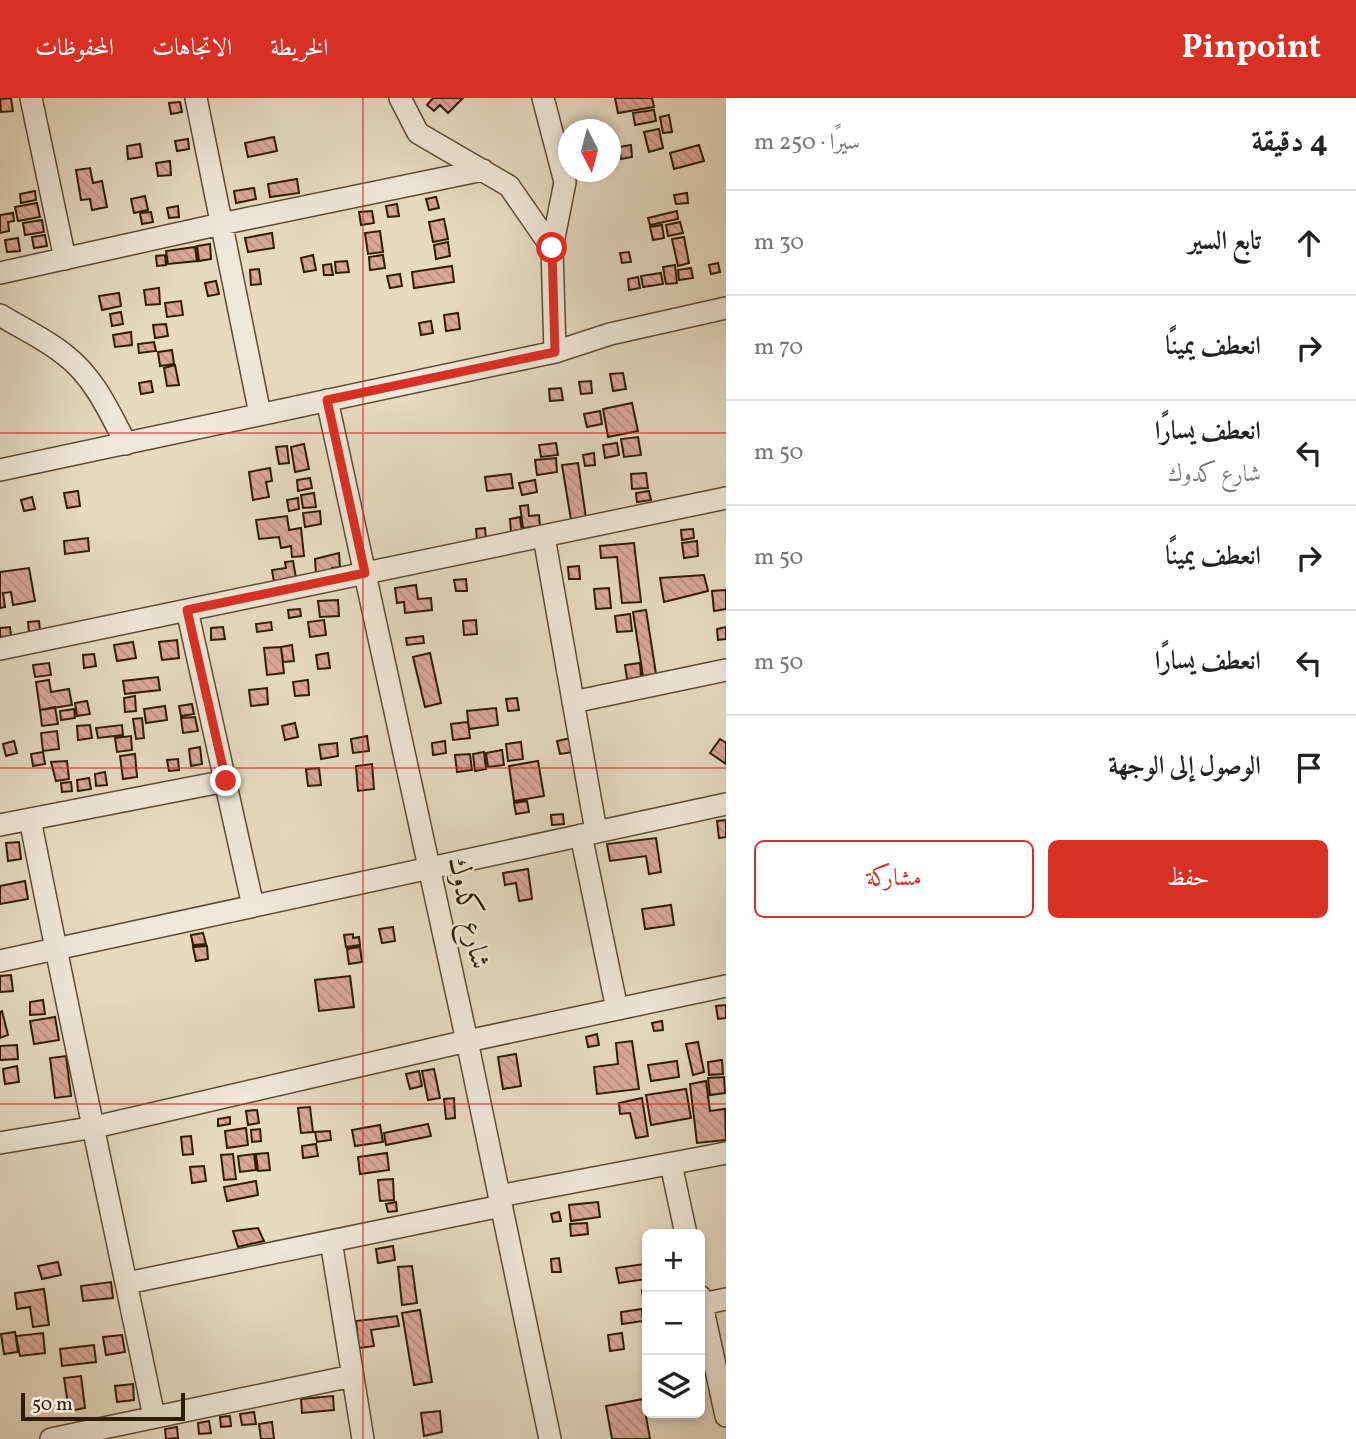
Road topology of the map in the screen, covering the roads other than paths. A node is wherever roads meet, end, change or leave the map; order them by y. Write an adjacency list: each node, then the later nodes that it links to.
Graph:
1 (31, 98): 8 (street)
2 (196, 98): 6 (street)
3 (400, 98): 5 (street)
4 (543, 98): 7 (street)
5 (483, 170): 6 (street); 7 (street)
6 (222, 224): 8 (street); 14 (street)
7 (552, 248): 12 (street)
8 (65, 259): 9 (street)
9 (0, 273)
10 (726, 308): 12 (street)
11 (0, 315): 15 (street)
12 (555, 352): 13 (street)
13 (327, 400): 14 (street); 19 (street, شارع كدوك)
14 (260, 414): 15 (street)
15 (126, 443): 16 (street)
16 (0, 470)
17 (726, 498): 18 (street)
18 (544, 537): 19 (street); 23 (street)
19 (365, 573): 20 (street); 29 (street, شارع كدوك)
20 (187, 610): 21 (street); 24 (street)
21 (0, 649)
22 (726, 670): 23 (street)
23 (573, 702): 28 (street)
24 (226, 781): 26 (street); 30 (street)
25 (726, 804): 28 (street)
26 (30, 819): 27 (street); 31 (street)
27 (0, 825)
28 (589, 833): 29 (street); 34 (street)
29 (429, 867): 30 (street); 35 (street, شارع كدوك)
30 (253, 906): 31 (street)
31 (55, 950): 32 (street); 36 (street)
32 (0, 961)
33 (726, 986): 34 (street)
34 (617, 1009): 35 (street)
35 (467, 1041): 36 (street); 40 (street, شارع كدوك)
36 (95, 1127): 37 (street); 43 (street)
37 (0, 1143)
38 (726, 1153): 39 (street)
39 (671, 1164): 40 (street); 41 (street)
40 (500, 1201): 42 (street); 52 (street, شارع كدوك)
41 (685, 1229)
42 (331, 1241): 43 (street); 47 (street)
43 (127, 1283): 49 (street)
44 (726, 1299): 45 (street)
45 (705, 1300)
46 (705, 1319): 48 (street)
47 (352, 1376): 49 (street); 51 (street)
48 (726, 1416)
49 (154, 1418): 50 (street)
50 (51, 1439)
51 (363, 1439)
52 (550, 1439)

